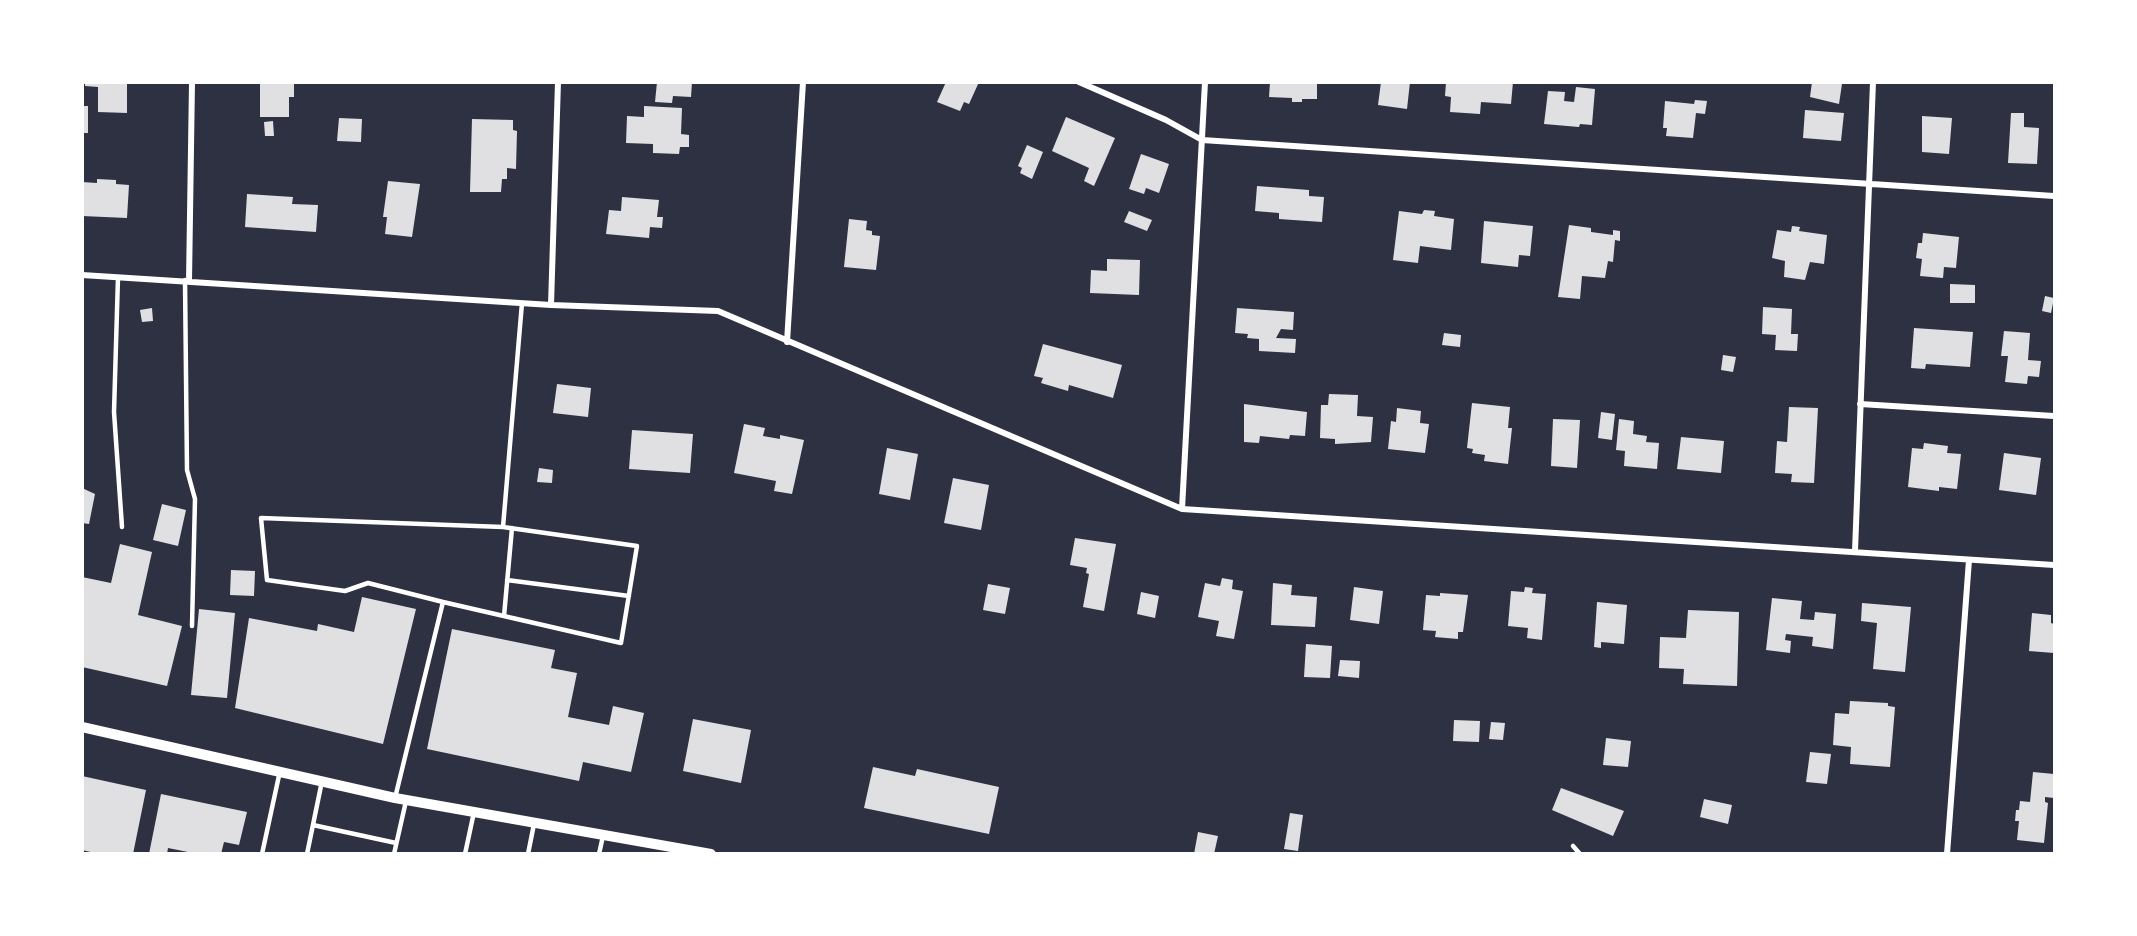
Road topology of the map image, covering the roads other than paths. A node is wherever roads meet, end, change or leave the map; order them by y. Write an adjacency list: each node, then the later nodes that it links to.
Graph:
1 (192, 82): 12 (street)
2 (558, 82): 14 (street)
3 (803, 82): 15 (street)
4 (1079, 82): 7 (street)
5 (1204, 82): 7 (street)
6 (1873, 82): 8 (street)
7 (1202, 140): 8 (street); 18 (street)
8 (1868, 184): 9 (street); 16 (street)
9 (2055, 196)
10 (82, 275): 11 (street)
11 (118, 277): 12 (street); 19 (lane)
12 (187, 280): 13 (street); 29 (lane)
13 (522, 303): 14 (street); 20 (lane)
14 (551, 305): 15 (street)
15 (788, 342): 18 (street)
16 (1860, 404): 17 (street); 22 (street)
17 (2055, 416)
18 (1182, 509): 22 (street)
19 (122, 527)
20 (503, 527): 21 (lane); 27 (lane)
21 (512, 528): 25 (lane); 26 (lane)
22 (1855, 551): 23 (street)
23 (1969, 560): 24 (street); 49 (street)
24 (2055, 565)
25 (507, 580): 26 (lane); 28 (lane)
26 (629, 596): 28 (lane)
27 (443, 602): 28 (lane); 33 (lane)
28 (504, 616)
29 (192, 626)
30 (82, 727): 31 (street)
31 (280, 771): 32 (street); 42 (lane)
32 (322, 781): 33 (street); 36 (lane)
33 (400, 799): 34 (street); 38 (lane)
34 (474, 812): 35 (street); 44 (lane)
35 (534, 822): 37 (street); 45 (lane)
36 (313, 825): 38 (lane); 41 (lane)
37 (603, 834): 40 (street); 46 (lane)
38 (396, 843): 43 (lane)
39 (1573, 846): 48 (lane)
40 (661, 849): 47 (street)
41 (309, 853)
42 (262, 854)
43 (394, 854)
44 (465, 854)
45 (528, 854)
46 (599, 854)
47 (711, 854)
48 (1580, 854)
49 (1947, 854)

